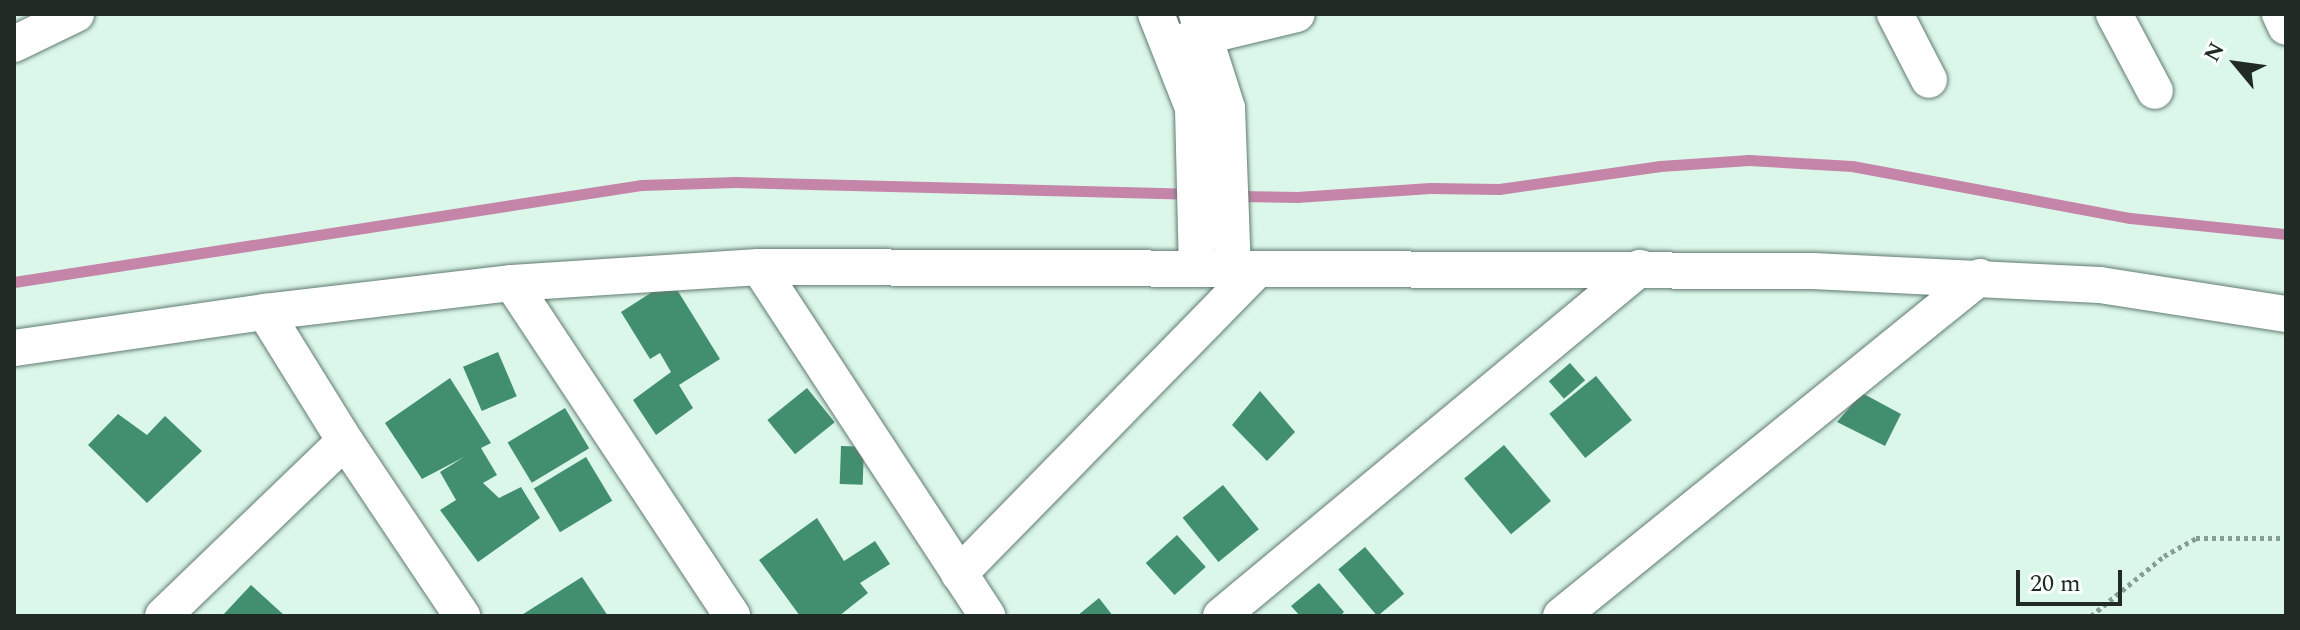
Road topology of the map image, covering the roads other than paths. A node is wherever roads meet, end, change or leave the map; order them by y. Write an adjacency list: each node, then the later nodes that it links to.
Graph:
1 (76, 14): 9 (street)
2 (1297, 14): 6 (street)
3 (1895, 14): 10 (street)
4 (2114, 14): 11 (street)
5 (2280, 14): 7 (street)
6 (1202, 25): 8 (street); 12 (street)
7 (2286, 27)
8 (1163, 30): 12 (street)
9 (14, 44)
10 (1929, 80)
11 (2155, 91)
12 (1210, 108): 14 (street); 15 (street)
13 (759, 267): 14 (street); 18 (street); 25 (street)
14 (1197, 267): 15 (street)
15 (1246, 268): 16 (street); 25 (street)
16 (1640, 268): 17 (street); 30 (street)
17 (1980, 277): 20 (street); 31 (street)
18 (512, 283): 19 (street); 28 (street)
19 (265, 312): 21 (street); 24 (street)
20 (2286, 314)
21 (58, 342): 22 (street); 23 (street)
22 (14, 348)
23 (14, 367)
24 (345, 441): 26 (street); 27 (street)
25 (959, 574): 29 (street)
26 (449, 611)
27 (163, 616)
28 (732, 616)
29 (987, 616)
30 (1221, 616)
31 (1561, 616)

